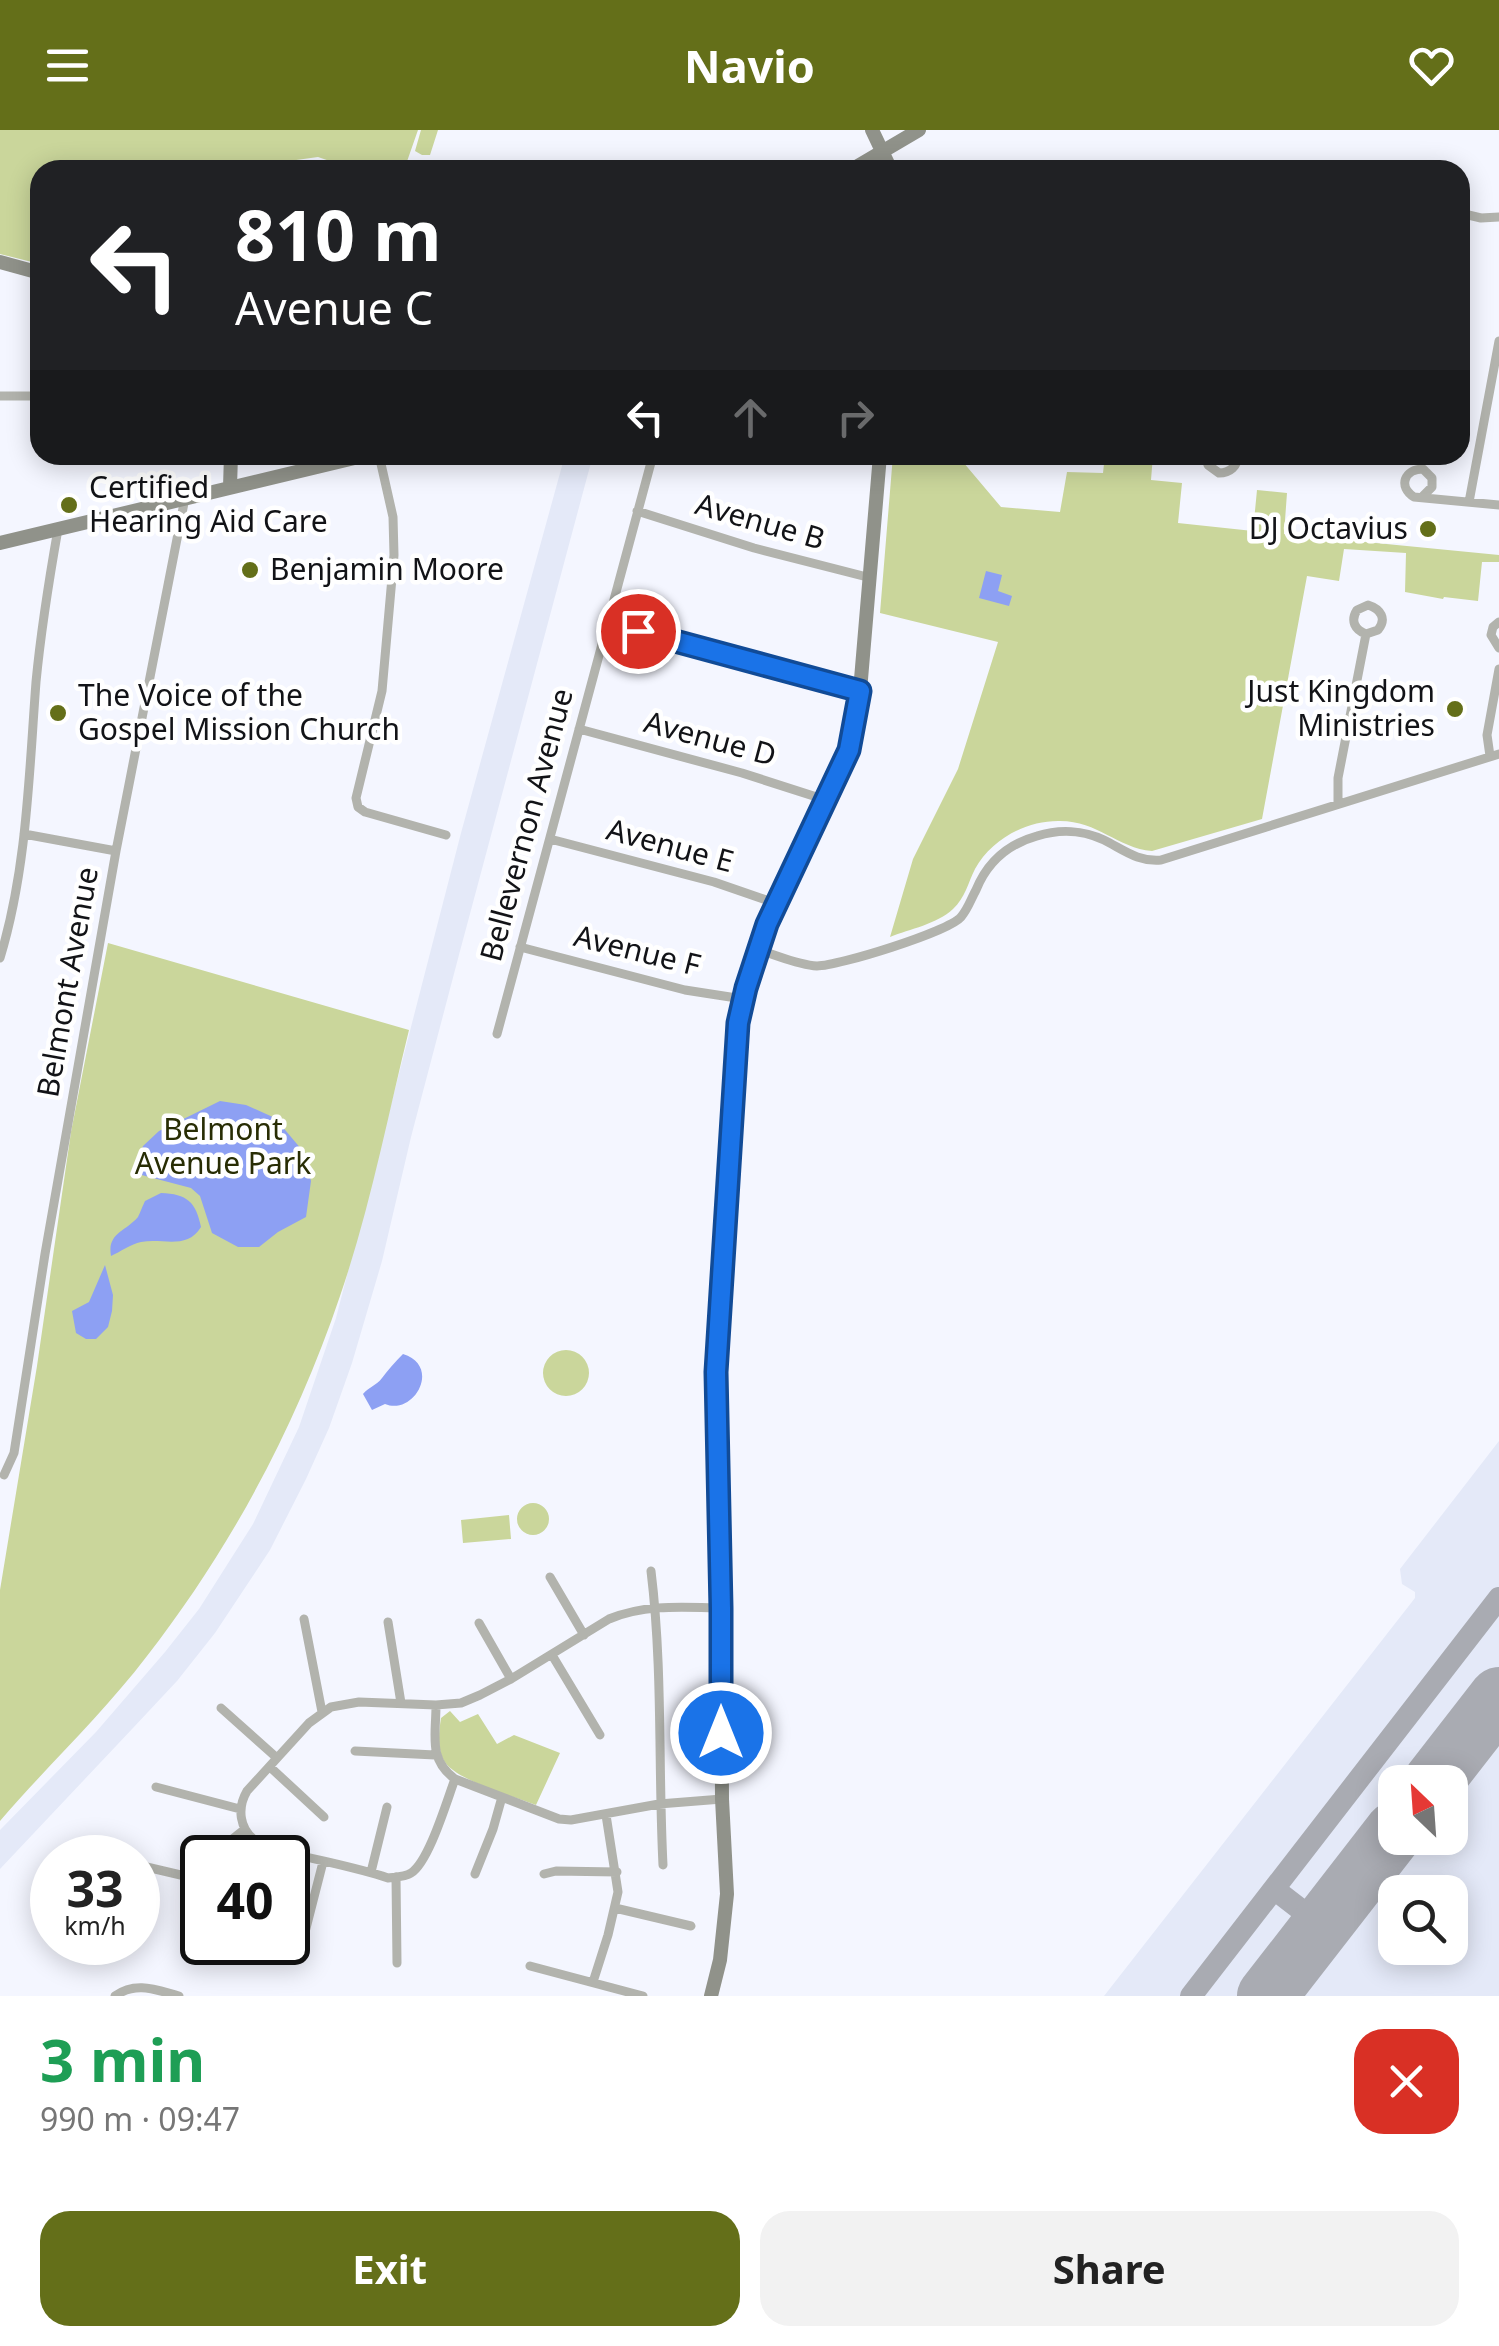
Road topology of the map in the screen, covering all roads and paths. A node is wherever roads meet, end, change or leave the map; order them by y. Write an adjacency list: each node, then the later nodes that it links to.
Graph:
1 (872, 130): 3 (street)
2 (919, 130): 3 (street)
3 (883, 151): 4 (street); 5 (street)
4 (868, 160)
5 (886, 160)
6 (1470, 216): 7 (street)
7 (1499, 217)
8 (0, 262): 9 (street)
9 (30, 270)
10 (1499, 340): 23 (street)
11 (0, 396): 12 (street)
12 (30, 396)
13 (231, 465): 20 (street)
14 (324, 465): 20 (street)
15 (381, 465): 40 (street)
16 (650, 465): 25 (street, Bellevernon Avenue)
17 (879, 465): 28 (street)
18 (1209, 465): 19 (street)
19 (1235, 465)
20 (230, 487): 22 (street)
21 (1424, 496): 23 (street)
22 (185, 498): 26 (street); 42 (street, Belmont Avenue)
23 (1470, 502): 24 (street)
24 (1499, 505)
25 (637, 511): 28 (street, Avenue B); 30 (street, Bellevernon Avenue)
26 (58, 528): 27 (street); 39 (street)
27 (0, 542)
28 (870, 578): 34 (street)
29 (1499, 622): 32 (street)
30 (608, 623): 34 (street); 35 (street, Bellevernon Avenue)
31 (1366, 634): 38 (street)
32 (1499, 648)
33 (1499, 669): 36 (street)
34 (860, 691): 37 (street)
35 (580, 729): 37 (street, Avenue D); 41 (street, Bellevernon Avenue)
36 (1495, 755): 38 (street)
37 (826, 800): 43 (street)
38 (1338, 804): 45 (street)
39 (24, 834): 42 (street); 46 (street)
40 (446, 835)
41 (550, 840): 43 (street, Avenue E); 44 (street, Bellevernon Avenue)
42 (116, 851): 49 (street, Belmont Avenue)
43 (776, 903): 45 (street)
44 (520, 948): 47 (street, Avenue F); 48 (street, Bellevernon Avenue)
45 (758, 950): 47 (street)
46 (0, 958)
47 (743, 1000): 53 (street)
48 (497, 1034)
49 (4, 1475)
50 (651, 1571): 52 (street)
51 (550, 1578): 57 (street)
52 (656, 1607): 53 (street); 57 (street); 73 (street)
53 (721, 1608): 72 (street)
54 (304, 1619): 63 (street)
55 (388, 1622): 60 (street)
56 (480, 1623): 59 (street)
57 (584, 1635): 58 (street)
58 (552, 1656): 59 (street); 64 (street)
59 (511, 1679): 61 (street)
60 (401, 1703): 61 (street); 63 (street)
61 (436, 1705): 66 (street)
62 (222, 1708): 67 (street)
63 (322, 1712): 67 (street)
64 (600, 1735)
65 (356, 1751): 66 (street)
66 (435, 1755): 69 (street)
67 (277, 1758): 68 (street)
68 (270, 1768): 75 (street); 77 (street)
69 (455, 1779): 71 (street); 86 (street)
70 (156, 1788): 75 (street)
71 (502, 1797): 76 (street); 84 (street)
72 (722, 1798): 73 (street); 96 (street)
73 (660, 1804): 76 (street); 81 (street)
74 (386, 1808): 82 (street)
75 (240, 1809): 78 (street)
76 (606, 1815): 83 (street)
77 (324, 1817)
78 (245, 1829): 79 (street); 80 (street)
79 (238, 1835)
80 (323, 1862): 82 (street); 88 (street)
81 (662, 1865)
82 (370, 1872): 86 (street)
83 (617, 1872): 85 (street); 87 (street)
84 (474, 1874)
85 (544, 1874)
86 (396, 1878): 90 (street)
87 (615, 1908): 89 (street); 92 (street)
88 (310, 1913)
89 (691, 1926)
90 (397, 1963)
91 (530, 1966): 92 (street)
92 (593, 1982): 95 (street)
93 (115, 1996): 94 (street)
94 (179, 1996)
95 (643, 1996)
96 (712, 1996)

